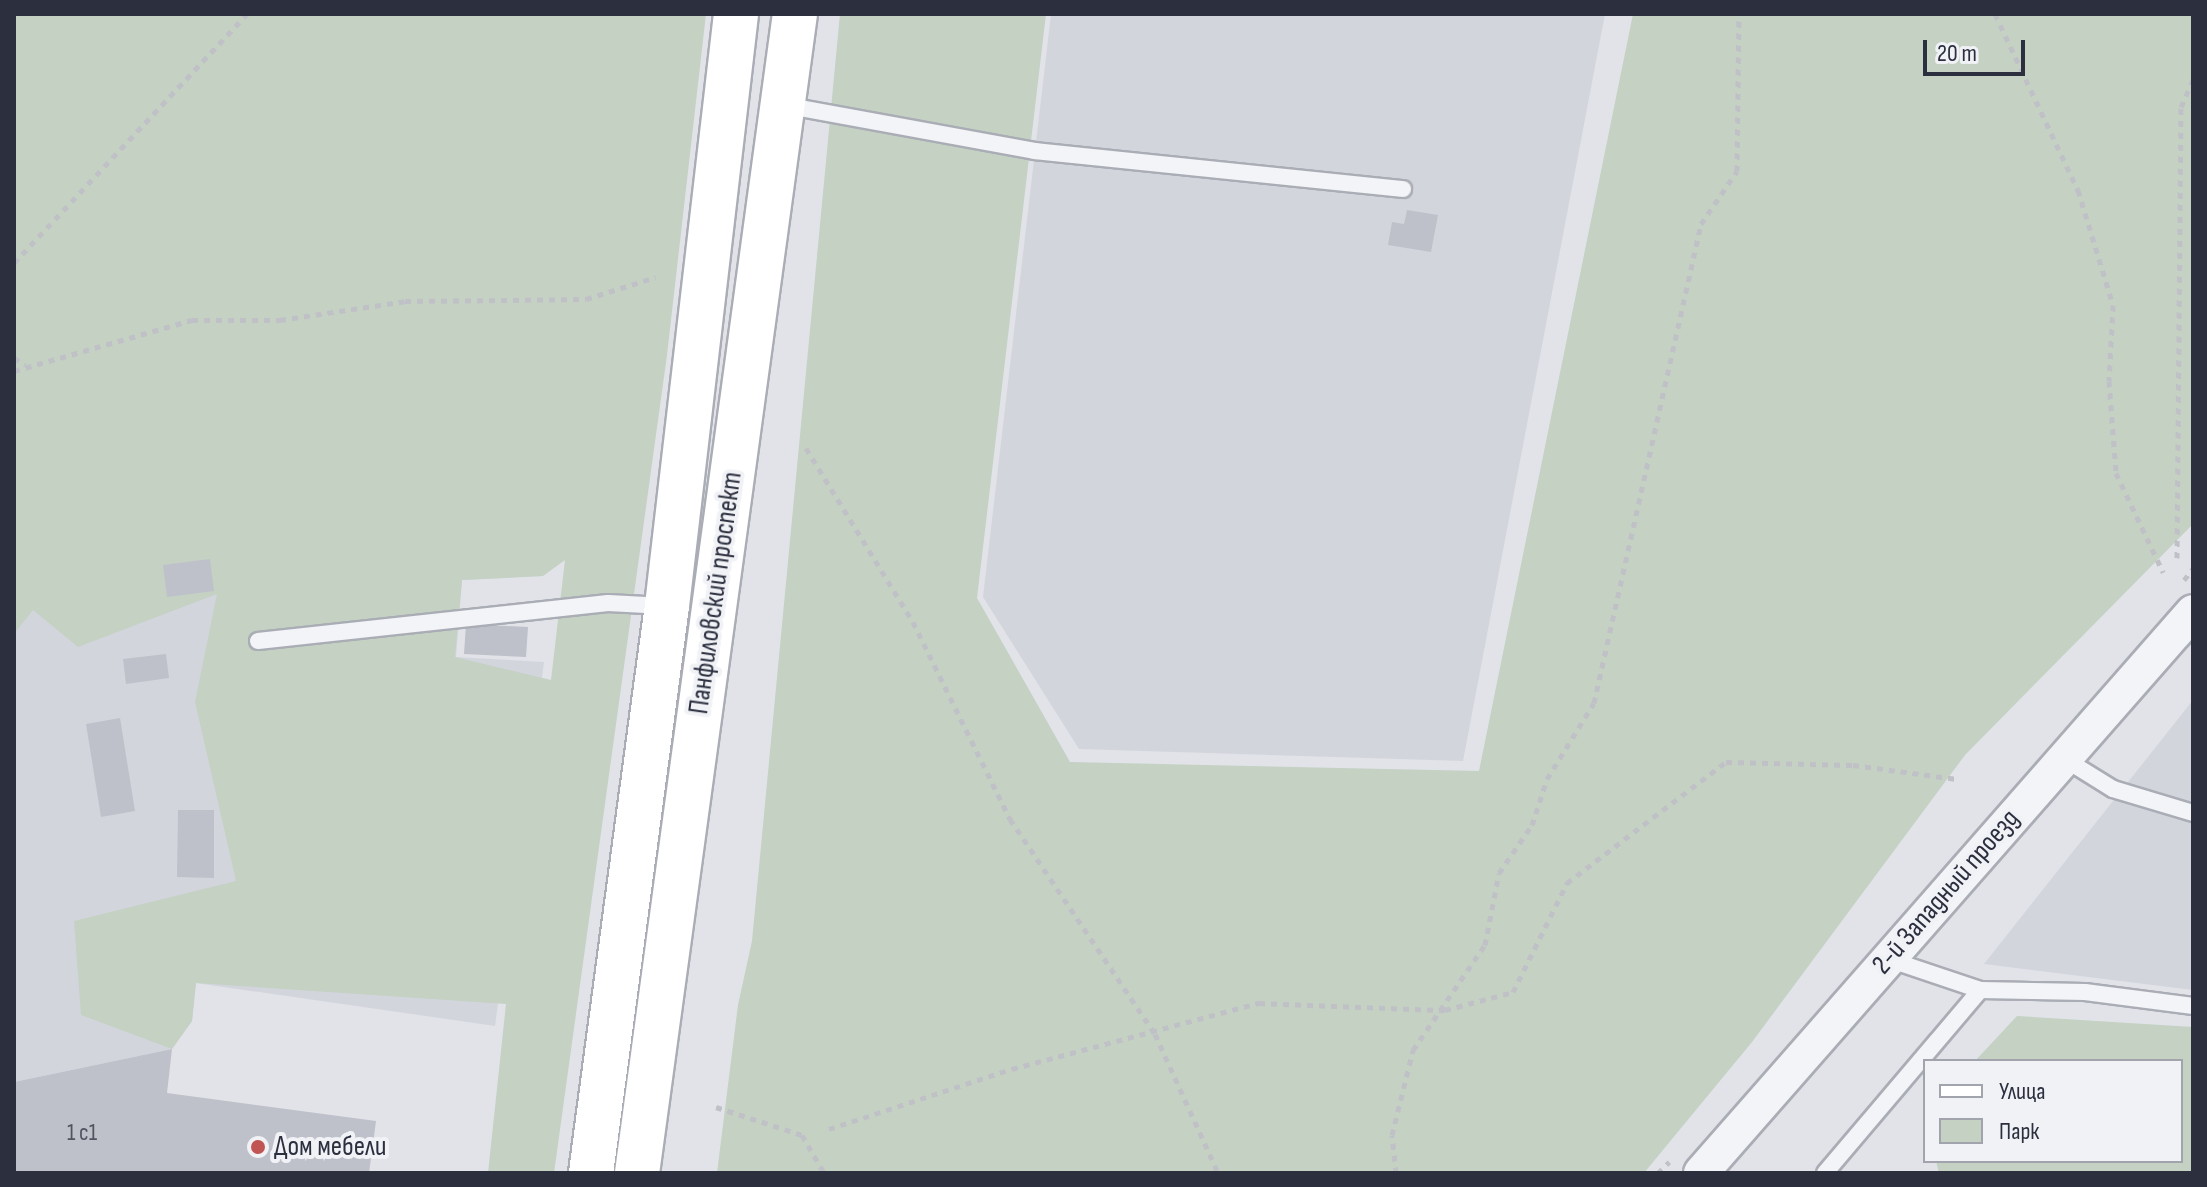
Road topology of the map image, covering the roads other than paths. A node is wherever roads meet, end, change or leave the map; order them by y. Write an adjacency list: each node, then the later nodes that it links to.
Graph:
1 (736, 14): 5 (main road, Панфиловский проспект)
2 (795, 14): 3 (main road, Панфиловский проспект)
3 (783, 105): 4 (lane); 15 (main road, Панфиловский проспект)
4 (1403, 189)
5 (667, 606): 7 (lane); 14 (main road, Панфиловский проспект)
6 (2193, 612): 8 (street, 2-й Западный проезд)
7 (258, 641)
8 (2063, 758): 9 (lane); 10 (street, 2-й Западный проезд)
9 (2193, 813)
10 (1888, 959): 11 (lane); 13 (street, 2-й Западный проезд)
11 (1980, 990): 12 (lane); 16 (lane)
12 (2193, 1006)
13 (1716, 1168)
14 (591, 1173)
15 (637, 1173)
16 (1825, 1173)

